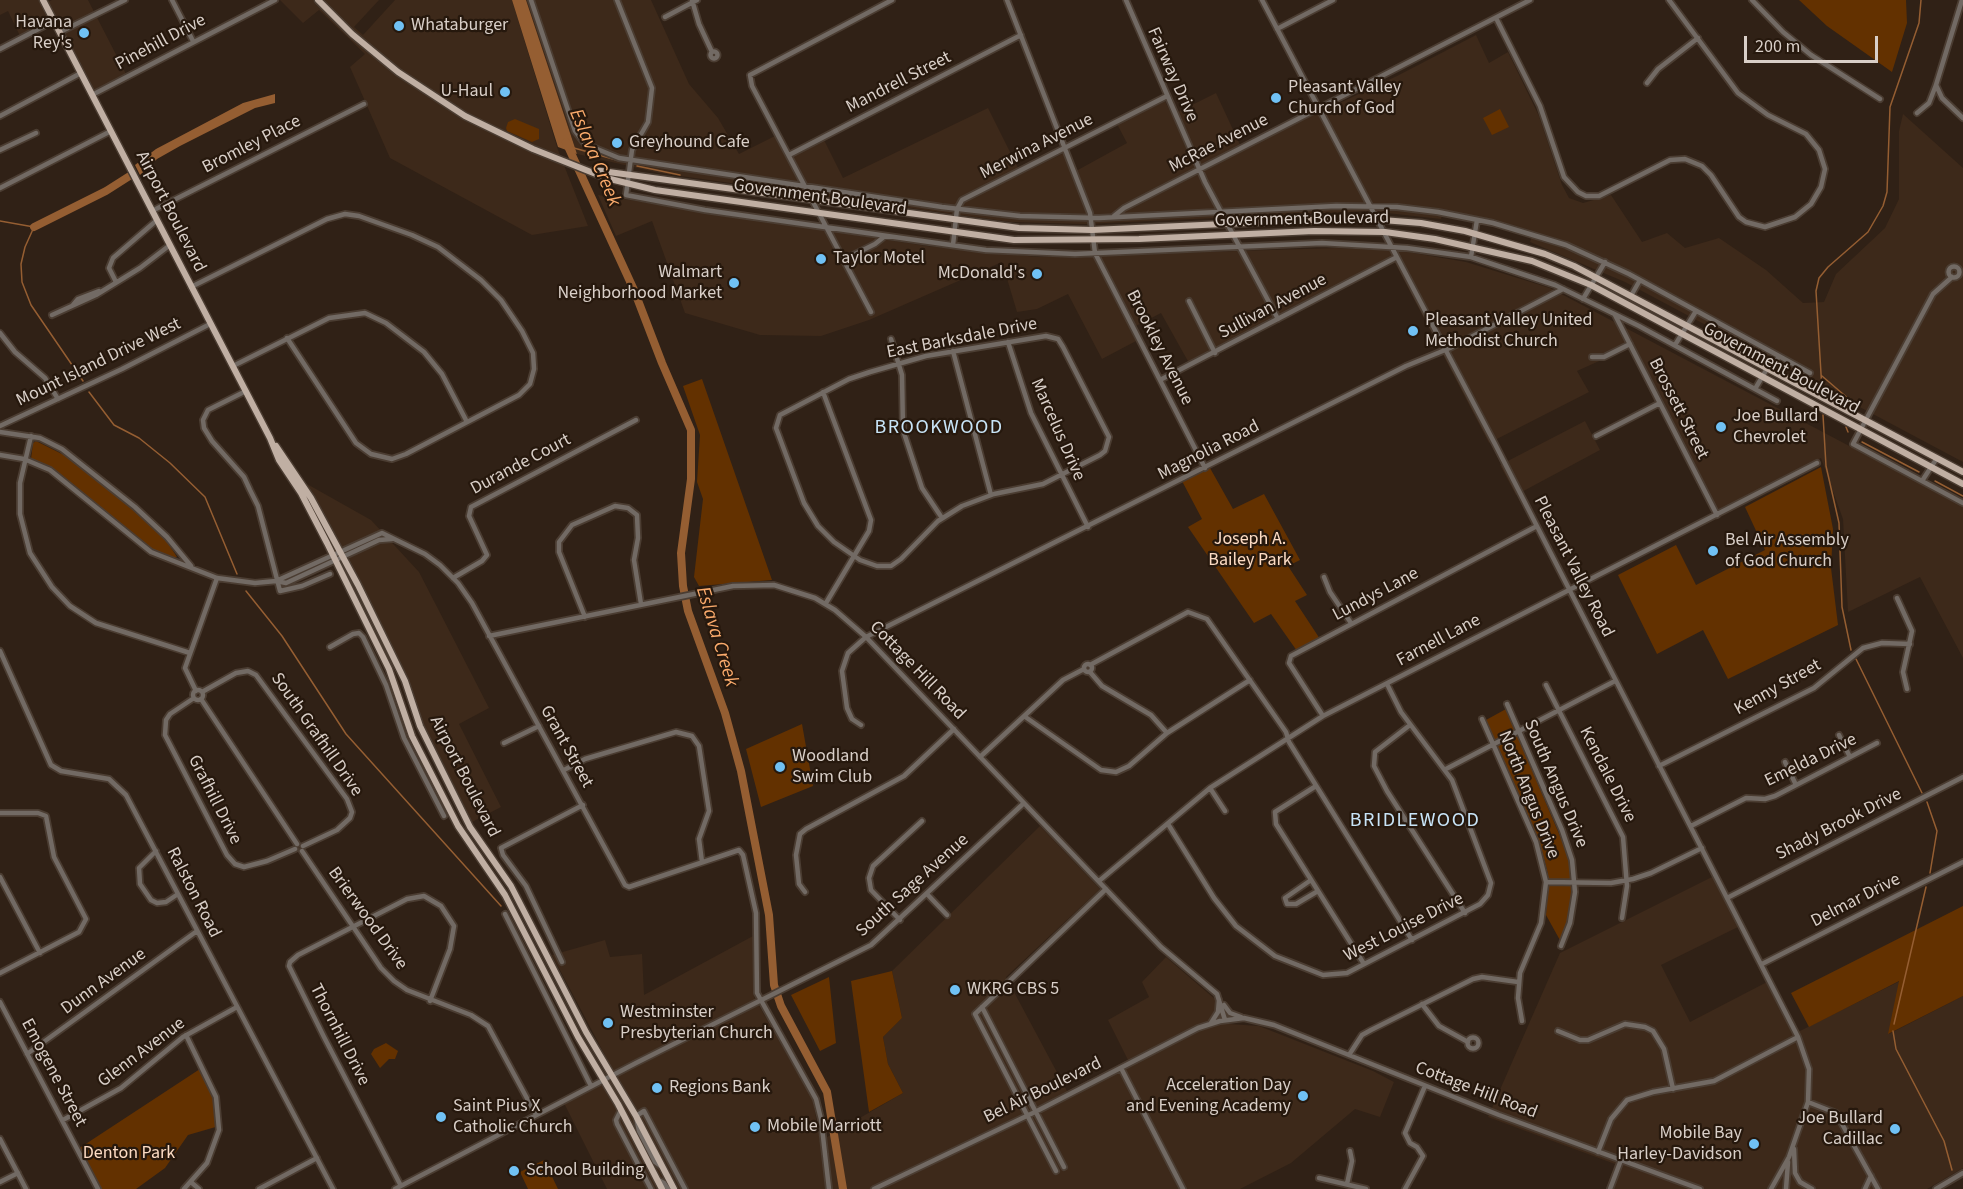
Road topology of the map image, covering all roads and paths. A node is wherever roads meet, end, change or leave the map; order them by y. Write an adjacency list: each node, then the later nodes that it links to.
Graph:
1 (43, 0): 21 (main road, Airport Boulevard)
2 (125, 0): 23 (street)
3 (172, 0): 26 (street)
4 (275, 0): 26 (street, Pinehill Drive)
5 (318, 0): 49 (main road, Government Boulevard)
6 (531, 0): 47 (street)
7 (617, 0): 47 (street)
8 (892, 0): 46 (street)
9 (1007, 0): 24 (street, Brookley Avenue)
10 (1126, 0): 33 (street, Fairway Drive)
11 (1262, 0): 22 (street, Pleasant Valley Road)
12 (1333, 0): 22 (street)
13 (1530, 0): 19 (street, McRae Avenue)
14 (1669, 0): 25 (street)
15 (1752, 0): 36 (street)
16 (1962, 0): 20 (street)
17 (694, 1): 18 (street); 28 (street)
18 (665, 17)
19 (1496, 18): 25 (street); 38 (street, McRae Avenue)
20 (1960, 18): 31 (street)
21 (54, 21): 23 (main road, Airport Boulevard); 27 (street)
22 (1277, 29): 38 (street, Pleasant Valley Road)
23 (60, 33): 29 (main road, Airport Boulevard)
24 (1021, 35): 44 (street, Brookley Avenue); 46 (street, Mandrell Street)
25 (1698, 38): 30 (street)
26 (193, 41): 32 (street, Pinehill Drive)
27 (0, 49)
28 (712, 52)
29 (81, 73): 32 (main road, Airport Boulevard); 40 (street)
30 (1647, 82)
31 (1936, 85): 34 (street); 35 (street)
32 (92, 95): 42 (main road, Airport Boulevard)
33 (1167, 96): 44 (street, Merwina Avenue); 48 (street, Fairway Drive)
34 (1931, 97): 35 (street); 39 (street)
35 (1942, 98): 41 (street)
36 (1880, 99)
37 (364, 104): 57 (street, Bromley Place)
38 (1318, 108): 48 (street, McRae Avenue); 55 (street, Pleasant Valley Road)
39 (1917, 113)
40 (0, 116)
41 (1963, 118)
42 (111, 131): 53 (street); 57 (main road, Airport Boulevard)
43 (36, 133): 45 (street)
44 (1065, 149): 56 (street, Merwina Avenue); 61 (street, Brookley Avenue)
45 (0, 150)
46 (789, 155): 52 (street)
47 (631, 160): 50 (street); 52 (street)
48 (1199, 169): 58 (street, Fairway Drive); 60 (street, McRae Avenue)
49 (590, 170): 50 (main road, Government Boulevard); 51 (main road, Government Boulevard)
50 (629, 174): 51 (street); 54 (main road, Government Boulevard)
51 (628, 184): 59 (main road, Government Boulevard); 67 (street, Government Boulevard)
52 (807, 187): 54 (street); 56 (street)
53 (0, 188)
54 (814, 202): 59 (street); 65 (main road, Government Boulevard)
55 (1371, 206): 58 (street); 62 (street, Pleasant Valley Road); 64 (street)
56 (957, 209): 61 (street); 65 (street)
57 (152, 211): 63 (main road, Airport Boulevard)
58 (1220, 211): 60 (street); 66 (street, Fairway Drive)
59 (820, 213): 67 (street); 69 (main road, Government Boulevard)
60 (1114, 216): 61 (street)
61 (1091, 217): 68 (street, Brookley Avenue)
62 (1378, 219): 66 (main road, Government Boulevard); 70 (street, Pleasant Valley Road); 72 (main road, Government Boulevard)
63 (157, 220): 75 (main road, Airport Boulevard); 88 (street)
64 (1477, 220): 72 (street); 84 (street)
65 (956, 221): 68 (main road, Government Boulevard); 69 (street)
66 (1227, 224): 68 (main road, Government Boulevard); 71 (street, Fairway Drive)
67 (828, 227): 73 (street, Government Boulevard); 83 (street)
68 (1092, 230): 74 (street, Brookley Avenue)
69 (954, 232): 74 (main road, Government Boulevard); 76 (street)
70 (1385, 232): 71 (main road, Government Boulevard); 77 (street, Pleasant Valley Road); 78 (main road, Government Boulevard)
71 (1232, 234): 74 (main road, Government Boulevard); 79 (street, Fairway Drive)
72 (1475, 234): 78 (street); 85 (main road, Government Boulevard)
73 (885, 236): 76 (street, Government Boulevard); 83 (street)
74 (1093, 239): 80 (street, Brookley Avenue)
75 (170, 245): 88 (street); 90 (main road, Airport Boulevard)
76 (953, 245): 80 (street, Government Boulevard)
77 (1392, 246): 79 (street, Government Boulevard); 81 (street, Pleasant Valley Road); 82 (street, Government Boulevard)
78 (1473, 246): 82 (street); 89 (main road, Government Boulevard)
79 (1239, 247): 80 (street, Government Boulevard); 100 (street, Fairway Drive)
80 (1095, 253): 121 (street, Brookley Avenue)
81 (1397, 257): 100 (street, Sullivan Avenue); 111 (street, Pleasant Valley Road)
82 (1471, 257): 91 (street, Government Boulevard)
83 (845, 259): 96 (street)
84 (1605, 262): 85 (street); 87 (street)
85 (1596, 277): 89 (street); 92 (main road, Government Boulevard)
86 (1952, 277): 128 (street)
87 (1640, 280): 92 (street); 95 (street)
88 (116, 282): 98 (street)
89 (1591, 285): 93 (street); 97 (main road, Government Boulevard)
90 (191, 287): 101 (main road, Airport Boulevard); 130 (street)
91 (1563, 289): 93 (street, Government Boulevard); 111 (street, Magnolia Road)
92 (1632, 294): 102 (main road, Government Boulevard)
93 (1583, 299): 99 (street, Government Boulevard)
94 (1189, 301): 113 (street)
95 (1696, 311): 102 (street); 114 (street)
96 (871, 312)
97 (1645, 314): 103 (street); 105 (main road, Government Boulevard)
98 (51, 315)
99 (1615, 315): 103 (street, Government Boulevard); 109 (street, Brossett Street)
100 (1278, 319): 113 (street, Sullivan Avenue)
101 (210, 324): 117 (main road, Airport Boulevard); 125 (street, Mount Island Drive West)
102 (1688, 324): 105 (street); 118 (main road, Government Boulevard)
103 (1639, 326): 110 (street, Government Boulevard)
104 (0, 333): 125 (street)
105 (1682, 334): 110 (street); 120 (main road, Government Boulevard)
106 (287, 338): 117 (street); 130 (street); 130 (street)
107 (891, 339): 116 (street)
108 (1008, 342): 112 (street, East Barksdale Drive); 144 (street, Marcelus Drive); 144 (street, East Barksdale Drive)
109 (1630, 344): 115 (street); 127 (street, Brossett Street)
110 (1675, 345): 122 (street, Government Boulevard)
111 (1445, 350): 142 (street, Magnolia Road); 151 (street, Pleasant Valley Road)
112 (953, 351): 116 (street, East Barksdale Drive); 147 (street)
113 (1215, 352): 121 (street, Sullivan Avenue)
114 (1779, 356): 118 (street); 119 (street)
115 (1592, 357)
116 (898, 363): 124 (street, East Barksdale Drive); 150 (street)
117 (232, 366): 123 (main road, Airport Boulevard)
118 (1770, 368): 120 (street); 128 (main road, Government Boulevard)
119 (1810, 373)
120 (1762, 376): 122 (street); 132 (main road, Government Boulevard)
121 (1160, 380): 142 (street, Brookley Avenue)
122 (1755, 389): 126 (street, Government Boulevard)
123 (246, 391): 136 (main road, Airport Boulevard); 161 (street)
124 (823, 392): 154 (street); 154 (street, East Barksdale Drive)
125 (58, 399): 131 (street, Mount Island Drive West)
126 (1777, 401)
127 (1660, 403): 135 (street); 149 (street, Brossett Street)
128 (1866, 419): 132 (street); 138 (main road, Government Boulevard)
129 (636, 420): 160 (street, Durande Court)
130 (467, 422)
131 (0, 426)
132 (1861, 429): 141 (main road, Government Boulevard); 145 (street)
133 (0, 432): 134 (street)
134 (31, 436): 139 (street); 156 (street)
135 (1596, 436)
136 (270, 438): 153 (main road, Airport Boulevard); 155 (main road, Airport Boulevard)
137 (0, 455): 139 (street)
138 (1937, 458): 141 (street); 143 (main road, Government Boulevard)
139 (24, 459): 156 (street); 175 (street)
140 (1817, 463): 149 (street, Farnell Lane)
141 (1932, 467): 145 (street); 146 (main road, Government Boulevard)
142 (1205, 468): 152 (street, Magnolia Road)
143 (1963, 472)
144 (1062, 475): 147 (street); 152 (street, Marcelus Drive)
145 (1922, 481): 148 (street)
146 (1963, 483)
147 (991, 495): 150 (street)
148 (1963, 503)
149 (1717, 515): 162 (street, Farnell Lane)
150 (942, 518): 154 (street, East Barksdale Drive)
151 (1537, 526): 162 (street, Pleasant Valley Road); 167 (street, Lundys Lane)
152 (1088, 527): 171 (street, Magnolia Road)
153 (343, 555): 155 (street); 160 (street, Grant Street); 180 (main road, Airport Boulevard)
154 (854, 556): 164 (street)
155 (335, 559): 161 (street); 182 (main road, Airport Boulevard)
156 (195, 570): 159 (street)
157 (330, 574): 161 (street)
158 (1324, 577): 167 (street)
159 (218, 578): 161 (street); 175 (street)
160 (453, 578): 168 (street, Grant Street)
161 (276, 581)
162 (1569, 589): 181 (street, Pleasant Valley Road); 183 (street, Farnell Lane)
163 (1897, 598): 172 (street)
164 (826, 603): 165 (street, Cottage Hill Road); 171 (street, Cottage Hill Road)
165 (641, 604): 166 (street, Cottage Hill Road); 166 (street)
166 (585, 617): 169 (street, Cottage Hill Road)
167 (1351, 623): 194 (street, Lundys Lane)
168 (483, 626): 169 (street); 170 (street, Grant Street)
169 (501, 633): 170 (street, Cottage Hill Road)
170 (489, 636): 198 (street, Grant Street)
171 (866, 637): 196 (street); 199 (street, Cottage Hill Road)
172 (1910, 644): 186 (street); 210 (street, Kenny Street)
173 (330, 647): 184 (street)
174 (0, 651): 228 (street, Ralston Road)
175 (190, 652): 187 (street)
176 (1090, 665): 177 (street); 178 (street); 179 (street)
177 (1084, 669): 178 (street); 193 (street)
178 (1090, 672): 201 (street)
179 (1250, 680): 201 (street); 203 (street)
180 (405, 681): 182 (street); 243 (main road, Airport Boulevard)
181 (1616, 681): 192 (street); 210 (street, Pleasant Valley Road)
182 (395, 683): 184 (street); 249 (main road, Airport Boulevard)
183 (1387, 684): 194 (street, Farnell Lane); 197 (street)
184 (386, 685): 221 (street)
185 (1546, 685): 192 (street, Kendale Drive)
186 (1906, 689)
187 (196, 691): 188 (street); 189 (street)
188 (202, 692): 190 (street); 226 (street, South Grafhill Drive)
189 (194, 698): 190 (street); 225 (street, Grafhill Drive)
190 (201, 699): 225 (street)
191 (1507, 704): 200 (street, South Angus Drive)
192 (1559, 710): 200 (street); 232 (street, Kendale Drive)
193 (1024, 716): 201 (street); 207 (street)
194 (1323, 716): 203 (street, Farnell Lane)
195 (1482, 719): 205 (street, North Angus Drive)
196 (861, 725)
197 (1410, 725): 211 (street); 244 (street)
198 (539, 726): 204 (street); 212 (street, Grant Street)
199 (954, 729): 207 (street, Cottage Hill Road); 239 (street)
200 (1518, 730): 205 (street); 235 (street, South Angus Drive)
201 (1167, 733)
202 (1839, 735): 208 (street)
203 (1287, 738): 215 (street); 216 (street, Farnell Lane)
204 (504, 743)
205 (1493, 743): 211 (street); 236 (street, North Angus Drive)
206 (1878, 743): 208 (street, Emelda Drive)
207 (980, 757): 217 (street, Cottage Hill Road)
208 (1850, 757): 214 (street, Emelda Drive)
209 (1785, 762): 214 (street)
210 (1659, 765): 224 (street, Pleasant Valley Road)
211 (1446, 769): 244 (street, West Louise Drive)
212 (564, 770): 218 (street, Grant Street); 229 (street)
213 (1963, 777): 242 (street, Shady Brook Drive)
214 (1796, 784): 224 (street, Emelda Drive)
215 (1316, 786): 233 (street); 253 (street)
216 (1210, 788): 219 (street); 223 (street, Farnell Lane)
217 (1024, 803): 234 (street, Cottage Hill Road); 241 (street, South Sage Avenue)
218 (583, 805): 229 (street, Grant Street); 256 (street)
219 (1225, 811)
220 (0, 813): 255 (street)
221 (444, 816)
222 (922, 821): 248 (street)
223 (1168, 824): 234 (street, Farnell Lane); 257 (street, West Louise Drive)
224 (1691, 826): 227 (street, Pleasant Valley Road)
225 (296, 846): 226 (street)
226 (303, 848): 250 (street, Brierwood Drive)
227 (1702, 848): 232 (street); 242 (street, Pleasant Valley Road)
228 (156, 851): 240 (street, Ralston Road); 240 (street)
229 (702, 862): 264 (street, Grant Street)
230 (1963, 862): 258 (street, Delmar Drive)
231 (0, 877): 255 (street)
232 (1626, 879): 235 (street); 247 (street, Kendale Drive)
233 (1311, 880): 238 (street); 238 (street)
234 (1099, 881): 237 (street, Cottage Hill Road)
235 (1574, 881): 236 (street); 254 (street, South Angus Drive)
236 (1546, 882): 261 (street, North Angus Drive)
237 (1106, 889): 263 (street, Cottage Hill Road); 269 (street)
238 (1318, 891): 257 (street)
239 (805, 892)
240 (178, 894): 252 (street, Ralston Road)
241 (927, 894): 246 (street); 248 (street, South Sage Avenue)
242 (1727, 898): 258 (street, Pleasant Valley Road)
243 (525, 912): 249 (street); 260 (main road, Airport Boulevard)
244 (1465, 913): 253 (street, West Louise Drive)
245 (505, 914): 251 (street)
246 (946, 915)
247 (1622, 918)
248 (900, 920): 264 (street, South Sage Avenue)
249 (519, 922): 251 (street); 262 (main road, Airport Boulevard)
250 (354, 926): 265 (street, Brierwood Drive); 265 (street); 316 (street, Thornhill Drive)
251 (513, 929): 286 (street)
252 (197, 932): 268 (street, Ralston Road); 281 (street, Dunn Avenue)
253 (1412, 940): 257 (street, West Louise Drive)
254 (1561, 946)
255 (40, 953): 259 (street)
256 (562, 962)
257 (1364, 964)
258 (1762, 964): 277 (street, Pleasant Valley Road)
259 (0, 973)
260 (561, 982): 262 (street); 284 (main road, Airport Boulevard)
261 (1518, 982): 267 (street); 273 (street, North Angus Drive)
262 (552, 987): 285 (main road, Airport Boulevard)
263 (1220, 997): 271 (street, Cottage Hill Road); 272 (street); 274 (street)
264 (761, 1000): 284 (street, South Sage Avenue); 329 (street)
265 (430, 1001): 292 (street, Brierwood Drive)
266 (0, 1002): 270 (street, Emogene Street)
267 (1422, 1004): 278 (street); 282 (street)
268 (237, 1007): 276 (street, Glenn Avenue); 303 (street, Ralston Road)
269 (982, 1007): 279 (street); 280 (street)
270 (3, 1014): 281 (street, Emogene Street)
271 (1244, 1018): 272 (street, Cottage Hill Road); 282 (street, Cottage Hill Road)
272 (1225, 1020): 274 (street, Bel Air Boulevard)
273 (1522, 1021)
274 (1210, 1024): 283 (street, Bel Air Boulevard)
275 (1558, 1031): 288 (street)
276 (186, 1035): 295 (street, Glenn Avenue); 314 (street)
277 (1798, 1037): 288 (street); 289 (street, Pleasant Valley Road)
278 (1468, 1042)
279 (1003, 1049): 280 (street); 291 (street)
280 (995, 1053): 293 (street)
281 (27, 1054): 295 (street, Emogene Street)
282 (1349, 1055): 287 (street, Cottage Hill Road)
283 (1121, 1068): 291 (street, Bel Air Boulevard); 331 (street)
284 (612, 1075): 285 (street, South Sage Avenue); 294 (main road, Airport Boulevard)
285 (604, 1080): 286 (street, South Sage Avenue); 290 (main road, Airport Boulevard)
286 (591, 1086): 292 (street, South Sage Avenue)
287 (1425, 1086): 301 (street, Cottage Hill Road); 333 (street)
288 (1672, 1089): 301 (street)
289 (1808, 1102): 297 (street, Pleasant Valley Road); 310 (street)
290 (621, 1110): 298 (main road, Airport Boulevard); 299 (street)
291 (1035, 1112): 293 (street, Bel Air Boulevard); 305 (street)
292 (536, 1115): 316 (street, South Sage Avenue)
293 (1028, 1115): 307 (street); 330 (street, Bel Air Boulevard)
294 (636, 1116): 298 (street); 306 (main road, Airport Boulevard); 328 (street)
295 (63, 1120): 318 (street, Emogene Street)
296 (0, 1139): 308 (street)
297 (1794, 1144): 302 (street, Pleasant Valley Road); 338 (street)
298 (644, 1146): 299 (street); 306 (street); 312 (main road, Airport Boulevard)
299 (633, 1151): 324 (street)
300 (1350, 1151): 315 (street)
301 (1598, 1152): 304 (street, Cottage Hill Road)
302 (1789, 1157): 336 (street); 337 (street)
303 (317, 1158): 321 (street); 322 (street, Ralston Road)
304 (1621, 1160): 334 (street); 335 (street, Cottage Hill Road)
305 (1064, 1167)
306 (664, 1169): 327 (main road, Airport Boulevard)
307 (1056, 1171)
308 (18, 1173): 313 (street); 317 (street)
309 (1963, 1173): 341 (street)
310 (1871, 1176): 339 (street); 340 (street)
311 (1319, 1178): 315 (street)
312 (658, 1180): 325 (main road, Airport Boulevard); 326 (street)
313 (0, 1182)
314 (192, 1183): 319 (street); 320 (street)
315 (1347, 1184): 332 (street)
316 (402, 1186): 323 (street, South Sage Avenue)
317 (26, 1189)
318 (98, 1189)
319 (184, 1189)
320 (199, 1189)
321 (260, 1189)
322 (333, 1189)
323 (395, 1189)
324 (651, 1189)
325 (663, 1189)
326 (668, 1189)
327 (674, 1189)
328 (685, 1189)
329 (829, 1189)
330 (874, 1189)
331 (1184, 1189)
332 (1366, 1189)
333 (1405, 1189)
334 (1610, 1189)
335 (1700, 1189)
336 (1771, 1189)
337 (1786, 1189)
338 (1812, 1189)
339 (1865, 1189)
340 (1877, 1189)
341 (1936, 1189)

